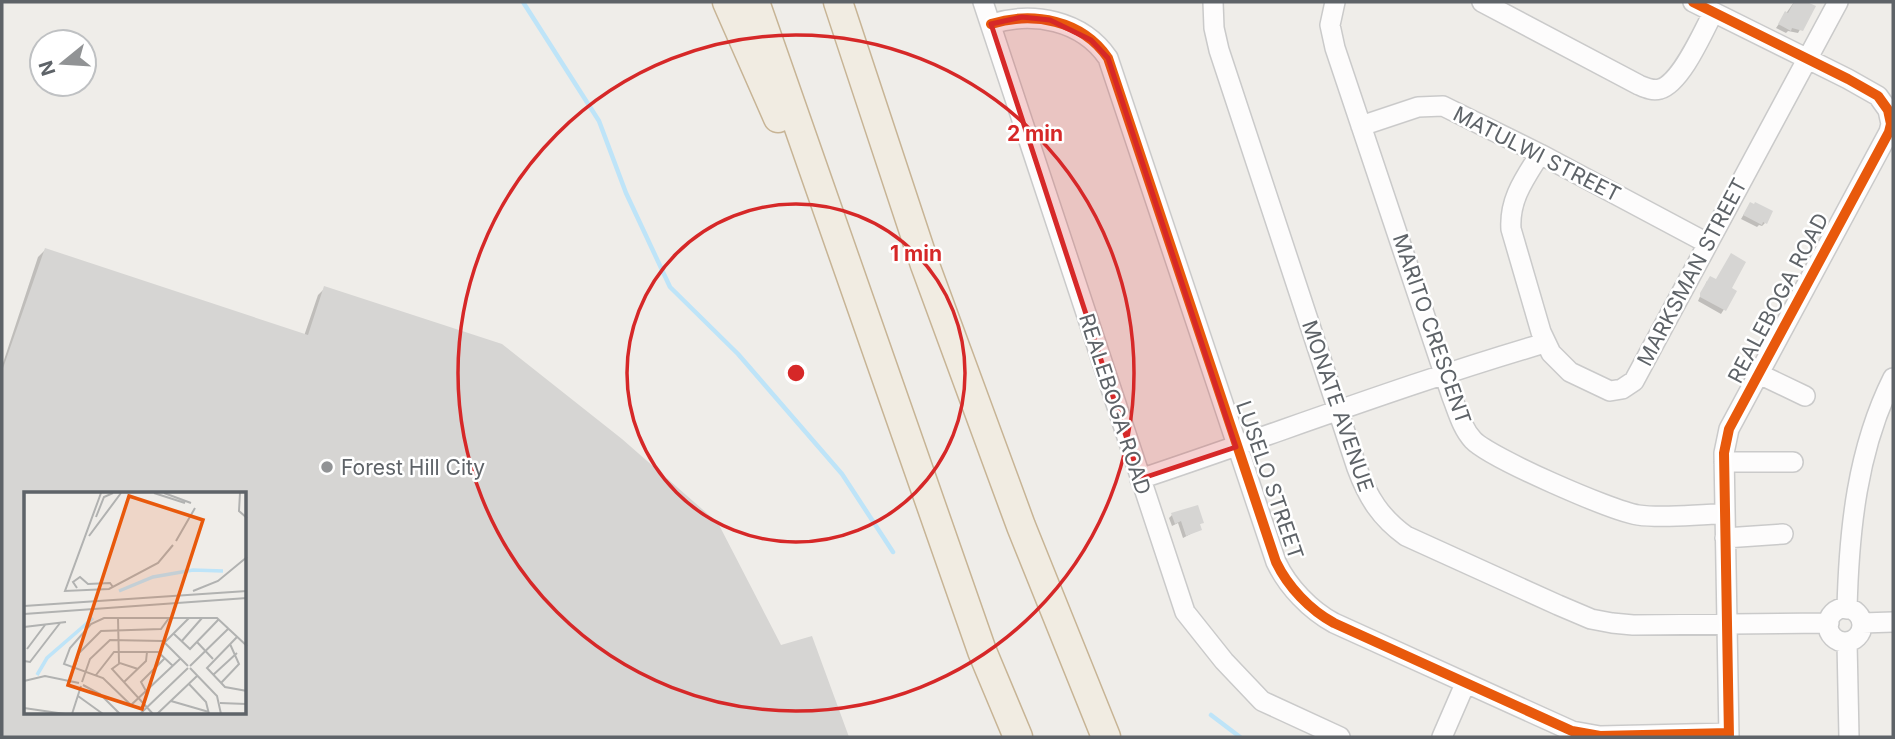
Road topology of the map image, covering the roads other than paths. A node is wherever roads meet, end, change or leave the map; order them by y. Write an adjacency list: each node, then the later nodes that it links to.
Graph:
1 (727, 2): 18 (highway)
2 (755, 2): 18 (highway)
3 (838, 2): 13 (highway)
4 (846, 2): 13 (highway)
5 (983, 2): 12 (street, REALEBOGA ROAD)
6 (1213, 2): 24 (street, MONATE AVENUE)
7 (1335, 2): 15 (street, MARITO CRESCENT)
8 (1482, 2): 11 (street)
9 (1693, 2): 11 (street, REALEBOGA ROAD)
10 (1838, 2): 14 (street, MARKSMAN STREET)
11 (1713, 13): 14 (street, REALEBOGA ROAD)
12 (991, 24): 25 (street, LUSELO STREET); 28 (street, REALEBOGA ROAD)
13 (851, 34): 41 (highway)
14 (1806, 59): 17 (street, MARKSMAN STREET); 21 (street, REALEBOGA ROAD)
15 (1361, 126): 16 (street, MATULWI STREET); 20 (street, MARITO CRESCENT)
16 (1540, 154): 17 (street, MATULWI STREET); 19 (street, MARKSMAN STREET)
17 (1707, 243): 19 (street, MARKSMAN STREET)
18 (856, 297): 40 (highway)
19 (1545, 343): 20 (street)
20 (1446, 372): 24 (street); 29 (street, MARITO CRESCENT)
21 (1759, 374): 23 (street); 26 (street, REALEBOGA ROAD)
22 (1893, 379): 32 (street)
23 (1805, 396)
24 (1339, 410): 25 (street); 36 (street, MONATE AVENUE)
25 (1237, 447): 28 (street); 38 (street, LUSELO STREET)
26 (1724, 462): 27 (street); 29 (street, REALEBOGA ROAD)
27 (1793, 462)
28 (1140, 479): 42 (street, REALEBOGA ROAD)
29 (1724, 514): 31 (street, REALEBOGA ROAD)
30 (1783, 534): 31 (street)
31 (1725, 538): 36 (street, REALEBOGA ROAD)
32 (1847, 608): 33 (street); 35 (street)
33 (1862, 622): 34 (street); 37 (street)
34 (1893, 622)
35 (1829, 623): 36 (street, MONATE AVENUE); 37 (street)
36 (1727, 625): 39 (street, REALEBOGA ROAD)
37 (1847, 642): 44 (street)
38 (1465, 684): 39 (street, LUSELO STREET); 43 (street)
39 (1729, 735)
40 (1018, 737)
41 (1106, 737)
42 (1340, 737)
43 (1442, 737)
44 (1849, 737)

